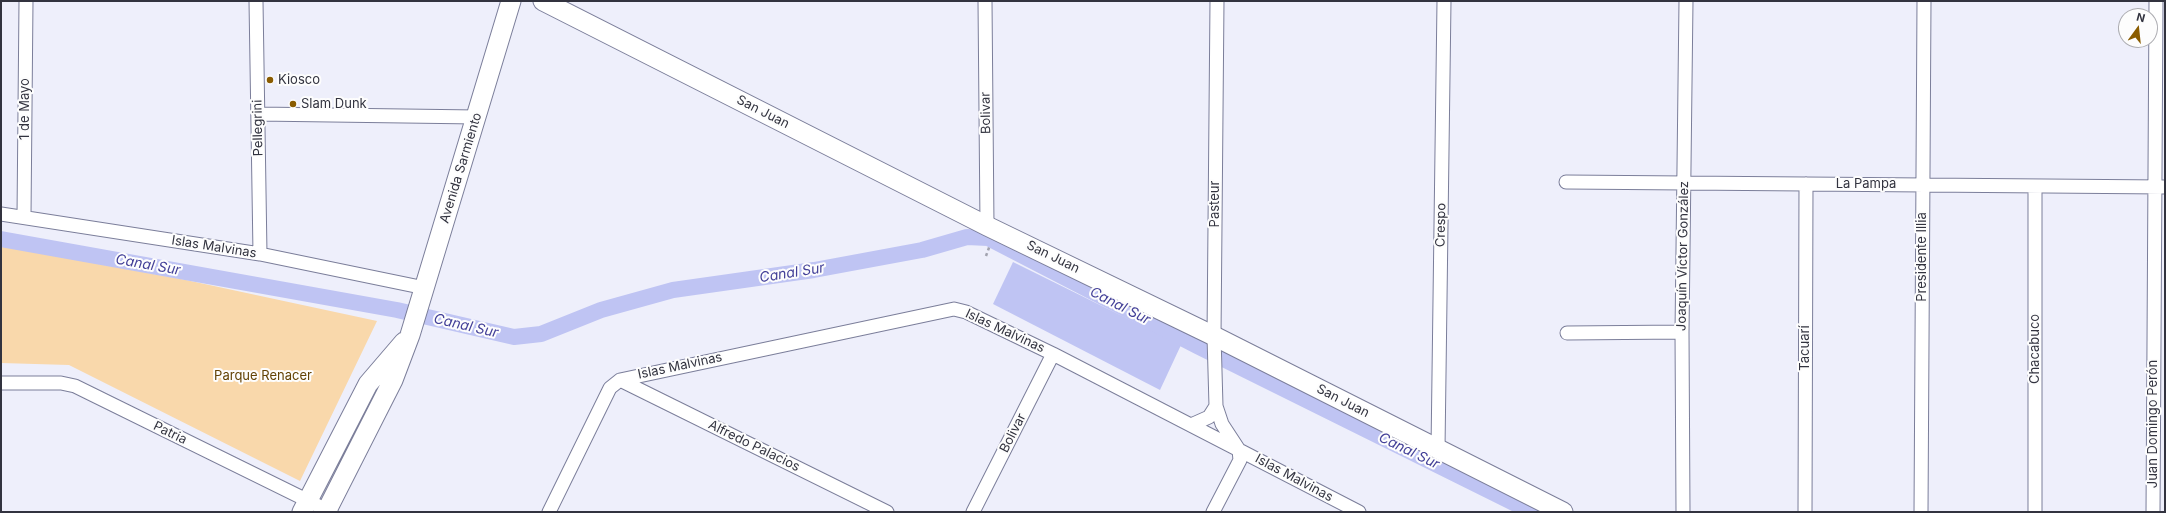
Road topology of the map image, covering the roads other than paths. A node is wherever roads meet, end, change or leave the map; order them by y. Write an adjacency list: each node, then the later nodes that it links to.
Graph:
1 (26, 1): 20 (street, 1 de Mayo)
2 (256, 1): 11 (street, Pellegrini)
3 (512, 1): 12 (street, Avenida Sarmiento)
4 (543, 1): 21 (street, San Juan)
5 (985, 1): 21 (street, Bolivar)
6 (1217, 1): 27 (street, Pasteur)
7 (1444, 1): 33 (street, Crespo)
8 (1686, 1): 14 (street, Joaquín Víctor González)
9 (1924, 1): 16 (street, Presidente Illia)
10 (2156, 1): 18 (street, Juan Domingo Perón)
11 (258, 114): 12 (street); 22 (street, Pellegrini)
12 (476, 117): 23 (street, Avenida Sarmiento)
13 (1566, 182): 14 (street, La Pampa)
14 (1684, 184): 15 (street, La Pampa); 24 (street, Joaquín Víctor González)
15 (1806, 184): 16 (street, La Pampa); 44 (street, Tacuarí)
16 (1923, 184): 17 (street, La Pampa); 45 (street, Presidente Illia)
17 (2035, 186): 18 (street, La Pampa); 46 (street, Chacabuco)
18 (2160, 187): 47 (street, Juan Domingo Perón)
19 (1, 214): 20 (street, Islas Malvinas)
20 (24, 216): 22 (street, Islas Malvinas)
21 (987, 226): 27 (street, San Juan)
22 (260, 254): 23 (street, Islas Malvinas)
23 (424, 292): 26 (street, Avenida Sarmiento)
24 (1682, 332): 25 (street); 43 (street, Joaquín Víctor González)
25 (1567, 333)
26 (410, 335): 35 (street, Avenida Sarmiento); 36 (street, Avenida Sarmiento)
27 (1214, 336): 31 (street, Pasteur); 33 (street, San Juan)
28 (1053, 354): 29 (street, Islas Malvinas); 32 (street, Islas Malvinas); 39 (street, Bolivar)
29 (620, 380): 37 (street); 38 (street, Alfredo Palacios)
30 (1, 383): 35 (street, Patria)
31 (1216, 400): 32 (street); 34 (street, Pasteur)
32 (1191, 425): 34 (street, Islas Malvinas)
33 (1438, 448): 42 (street, San Juan)
34 (1239, 450): 40 (street); 41 (street, Islas Malvinas)
35 (305, 506): 36 (street, Patria)
36 (328, 511)
37 (549, 512)
38 (887, 512)
39 (973, 512)
40 (1213, 512)
41 (1359, 512)
42 (1563, 512)
43 (1683, 512)
44 (1805, 512)
45 (1921, 512)
46 (2035, 512)
47 (2153, 512)

